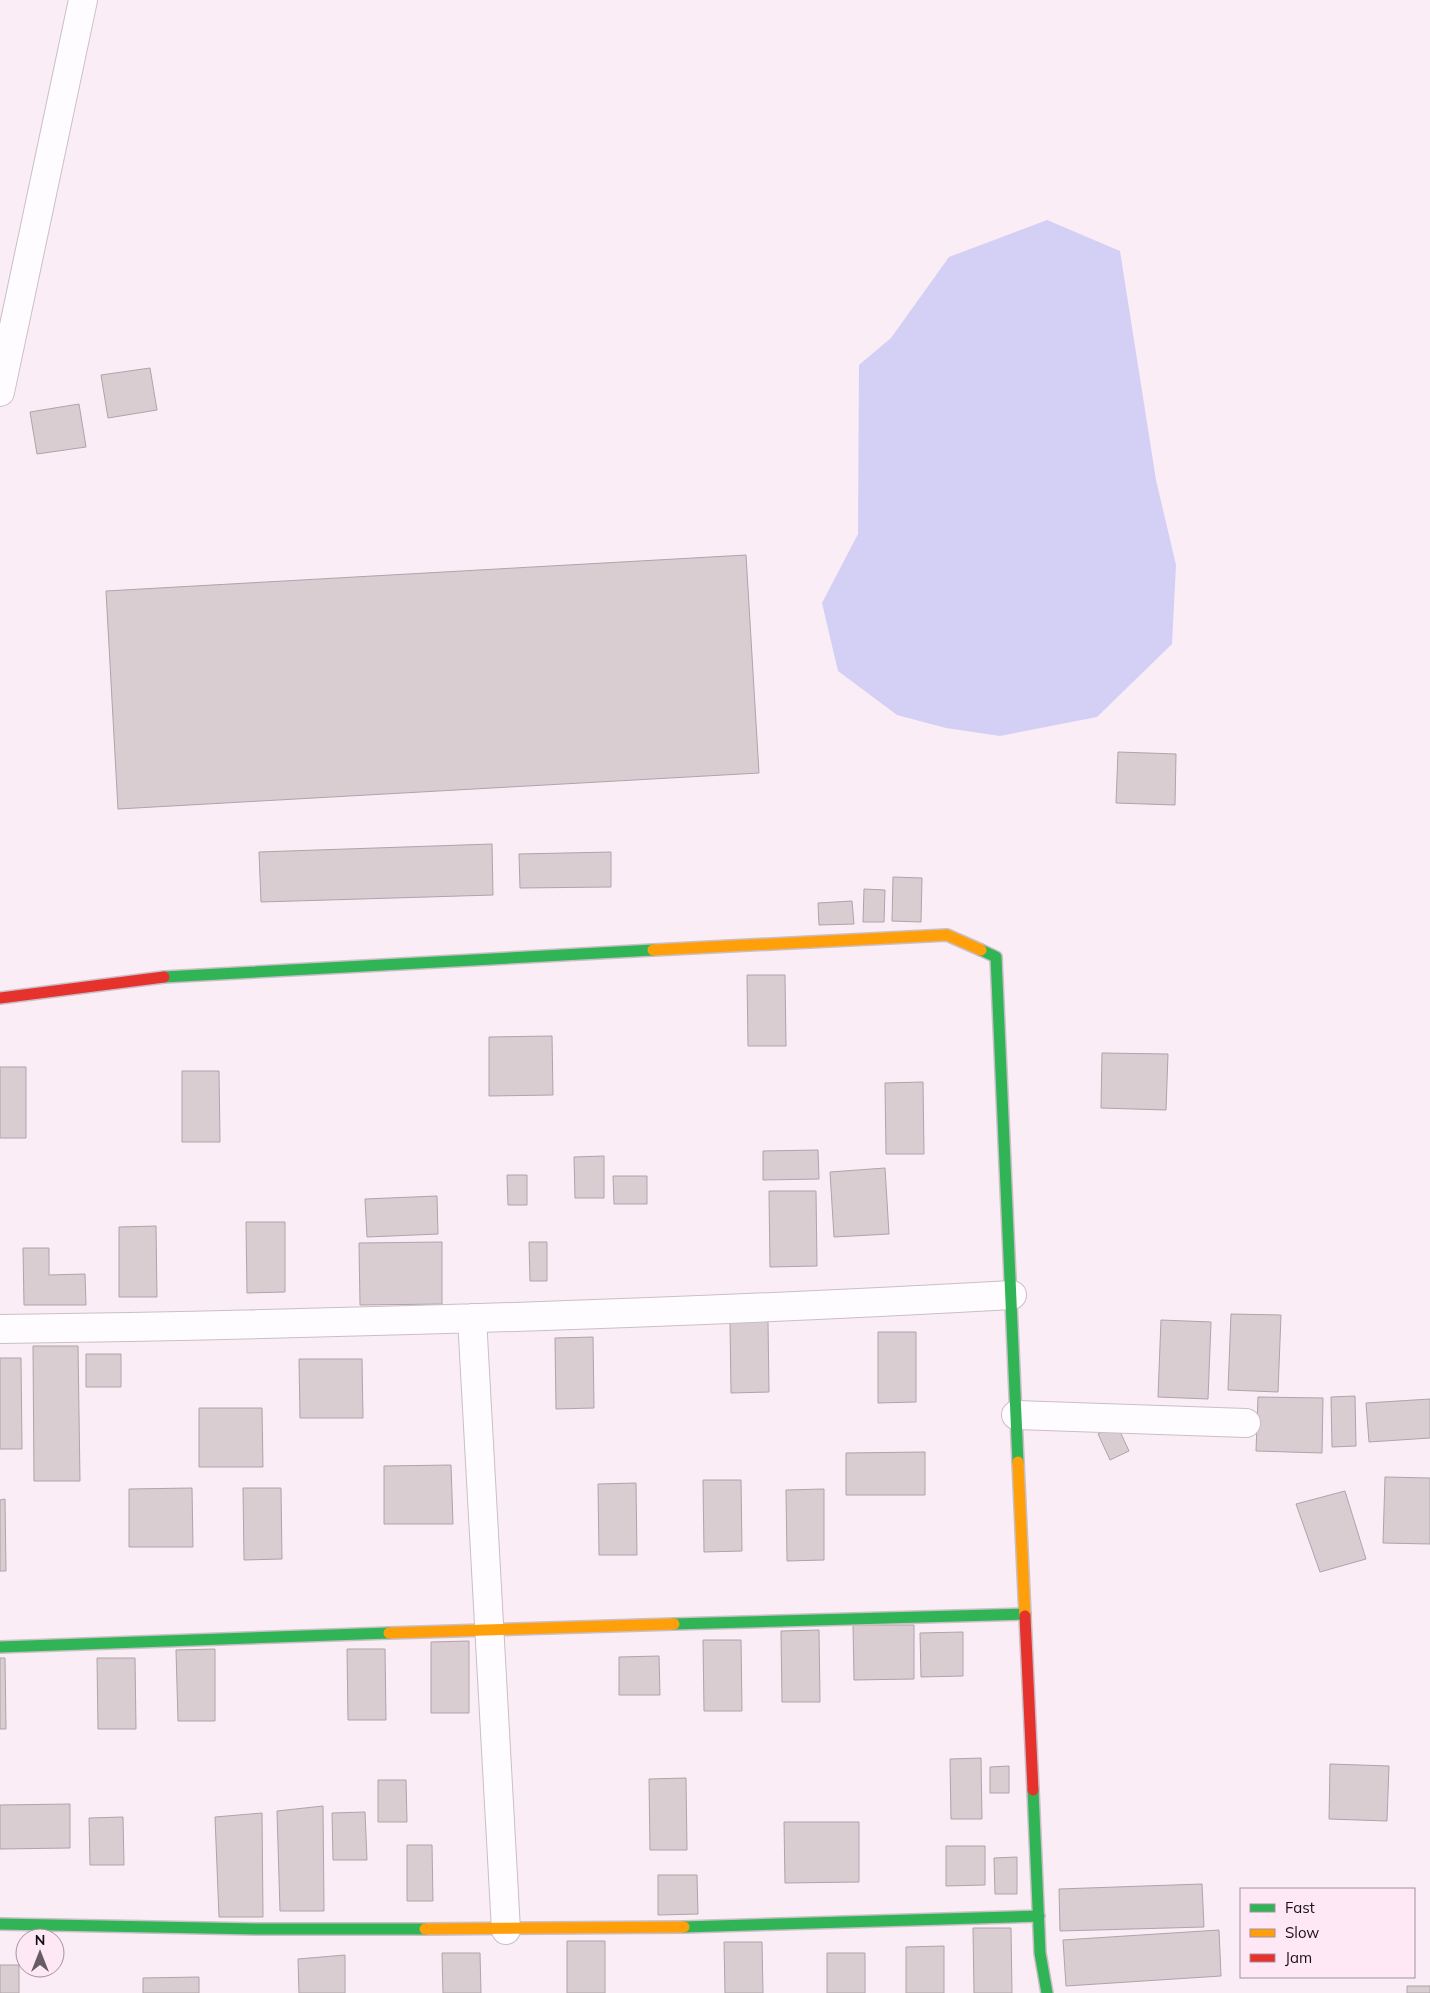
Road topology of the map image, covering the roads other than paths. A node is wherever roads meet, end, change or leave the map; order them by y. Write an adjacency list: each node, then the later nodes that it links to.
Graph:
1 (83, 0): 2 (street)
2 (0, 392)
3 (0, 998): 4 (street)
4 (1012, 1295): 5 (street); 7 (street)
5 (472, 1318): 6 (street); 10 (street)
6 (0, 1329)
7 (1016, 1415): 8 (street); 9 (street)
8 (1246, 1423)
9 (1025, 1614): 10 (street); 12 (street)
10 (490, 1629): 11 (street); 14 (street)
11 (0, 1647)
12 (1039, 1916): 14 (street); 15 (street)
13 (0, 1924): 14 (street)
14 (506, 1930)
15 (1047, 1993)

